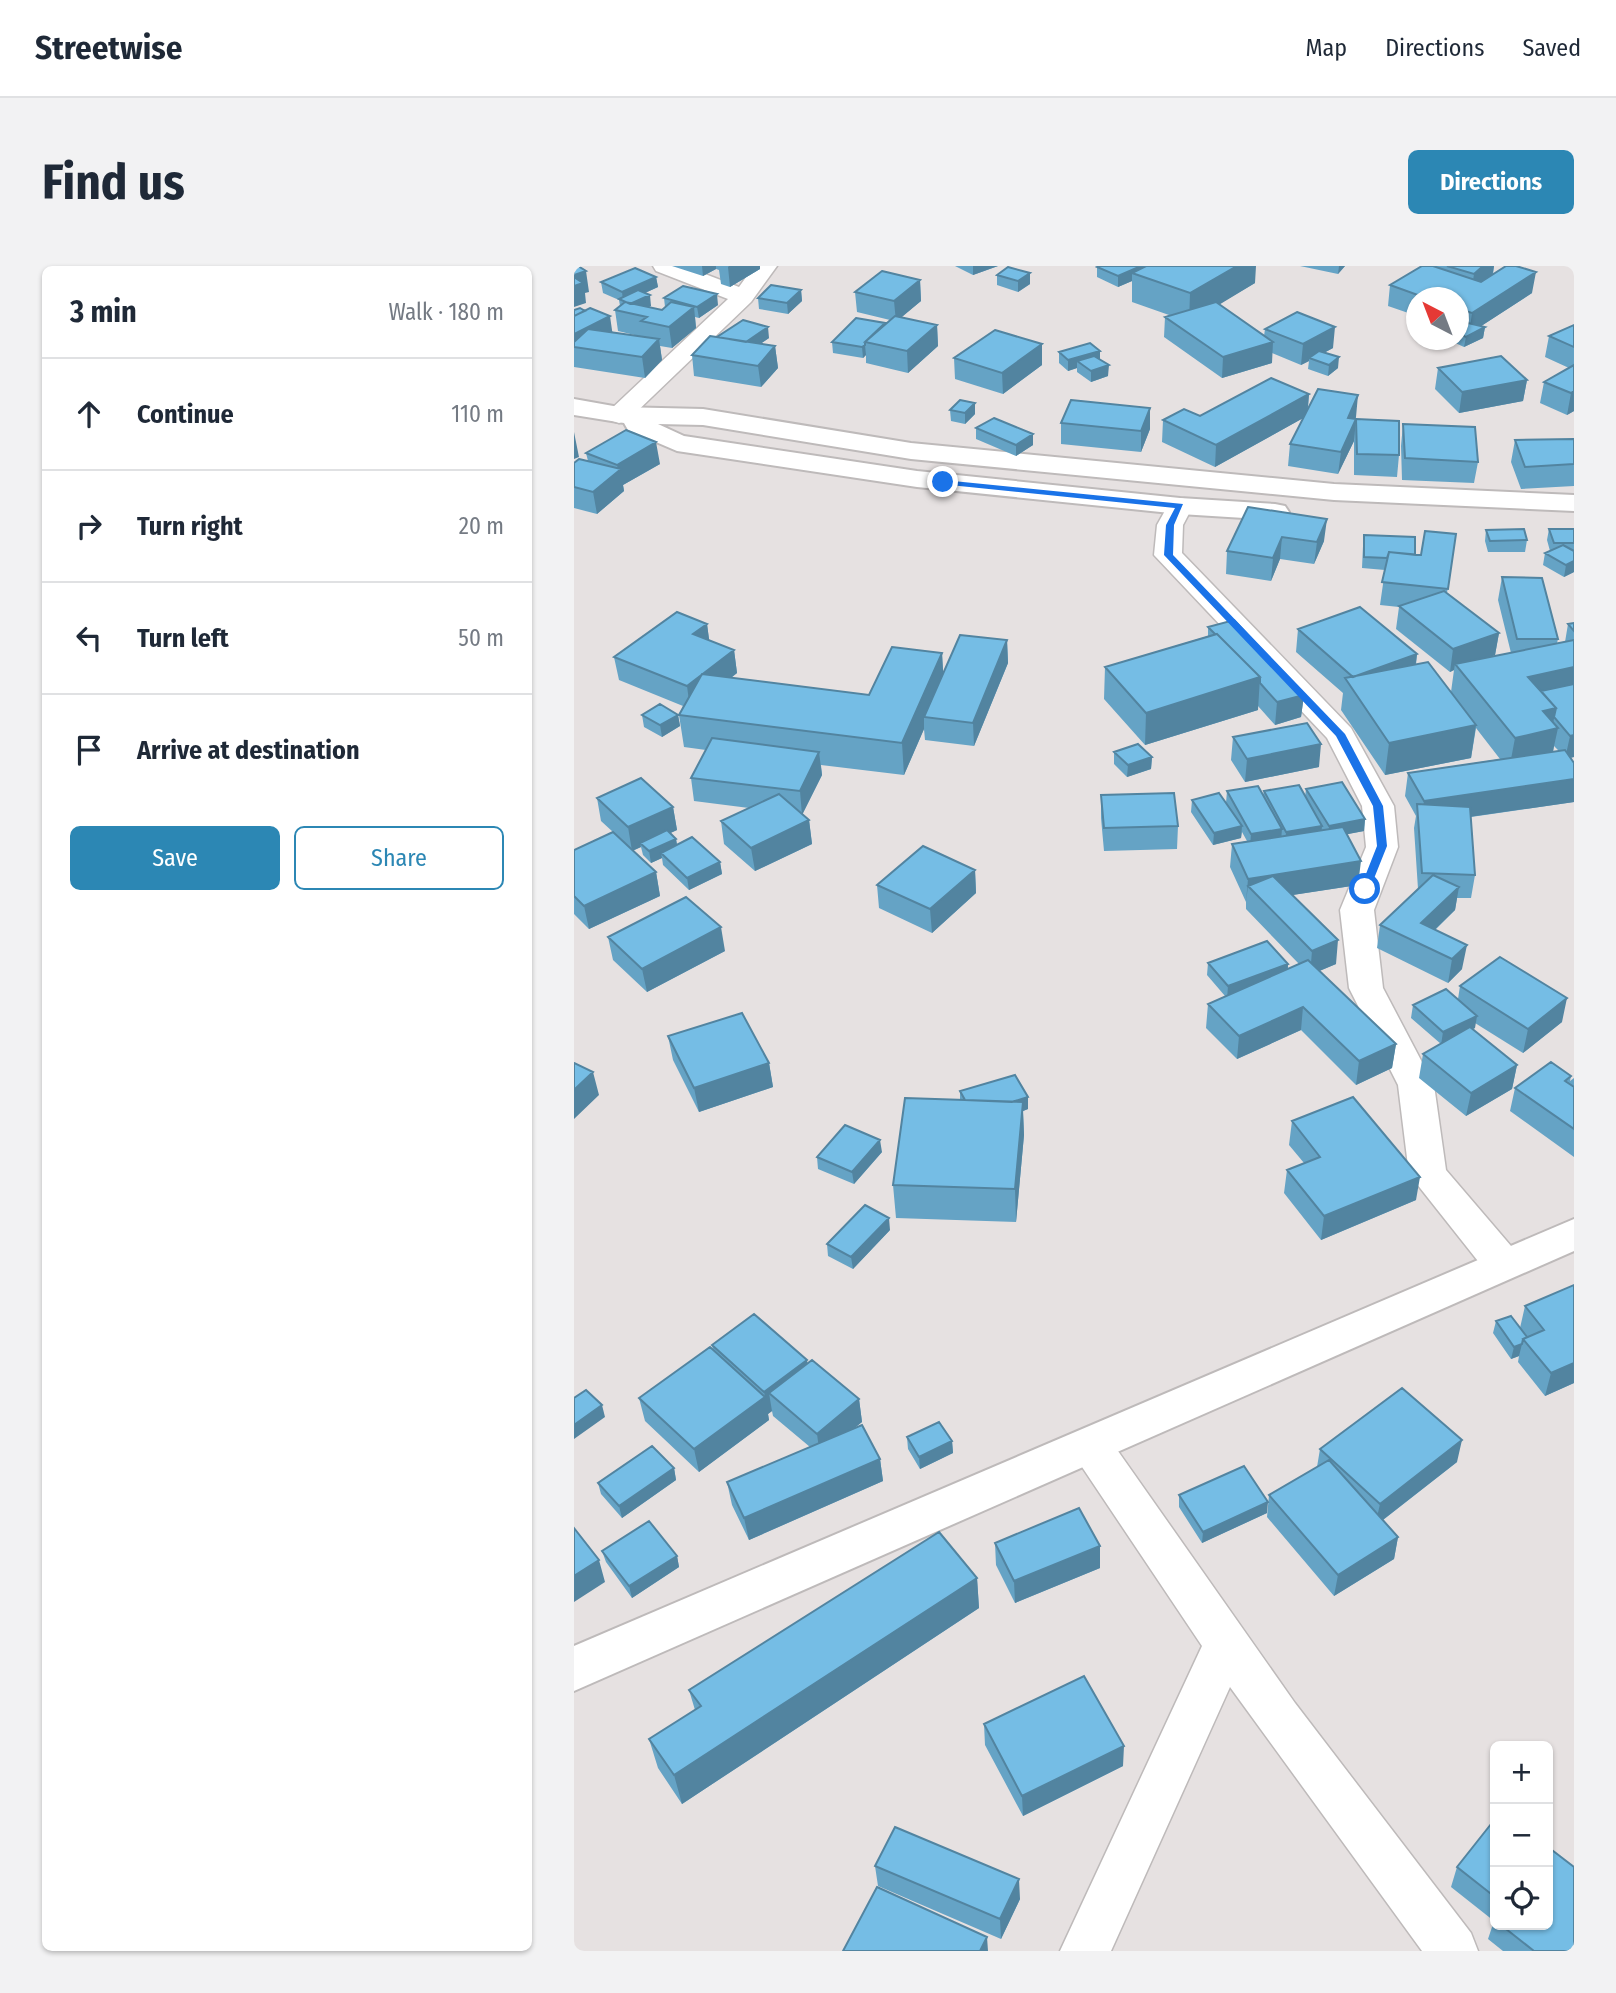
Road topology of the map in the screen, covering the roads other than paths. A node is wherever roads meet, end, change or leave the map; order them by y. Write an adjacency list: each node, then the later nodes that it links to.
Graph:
1 (664, 266): 3 (street)
2 (766, 266): 3 (street)
3 (743, 297): 5 (street)
4 (574, 407): 5 (main road)
5 (619, 415): 6 (main road); 7 (main road)
6 (1574, 503)
7 (1180, 506): 8 (main road); 10 (street)
8 (1501, 526)
9 (1574, 1234): 10 (main road)
10 (1503, 1264): 11 (main road)
11 (1091, 1446): 12 (street); 13 (main road)
12 (1227, 1642): 14 (street); 15 (street)
13 (574, 1669)
14 (1086, 1951)
15 (1452, 1951)

